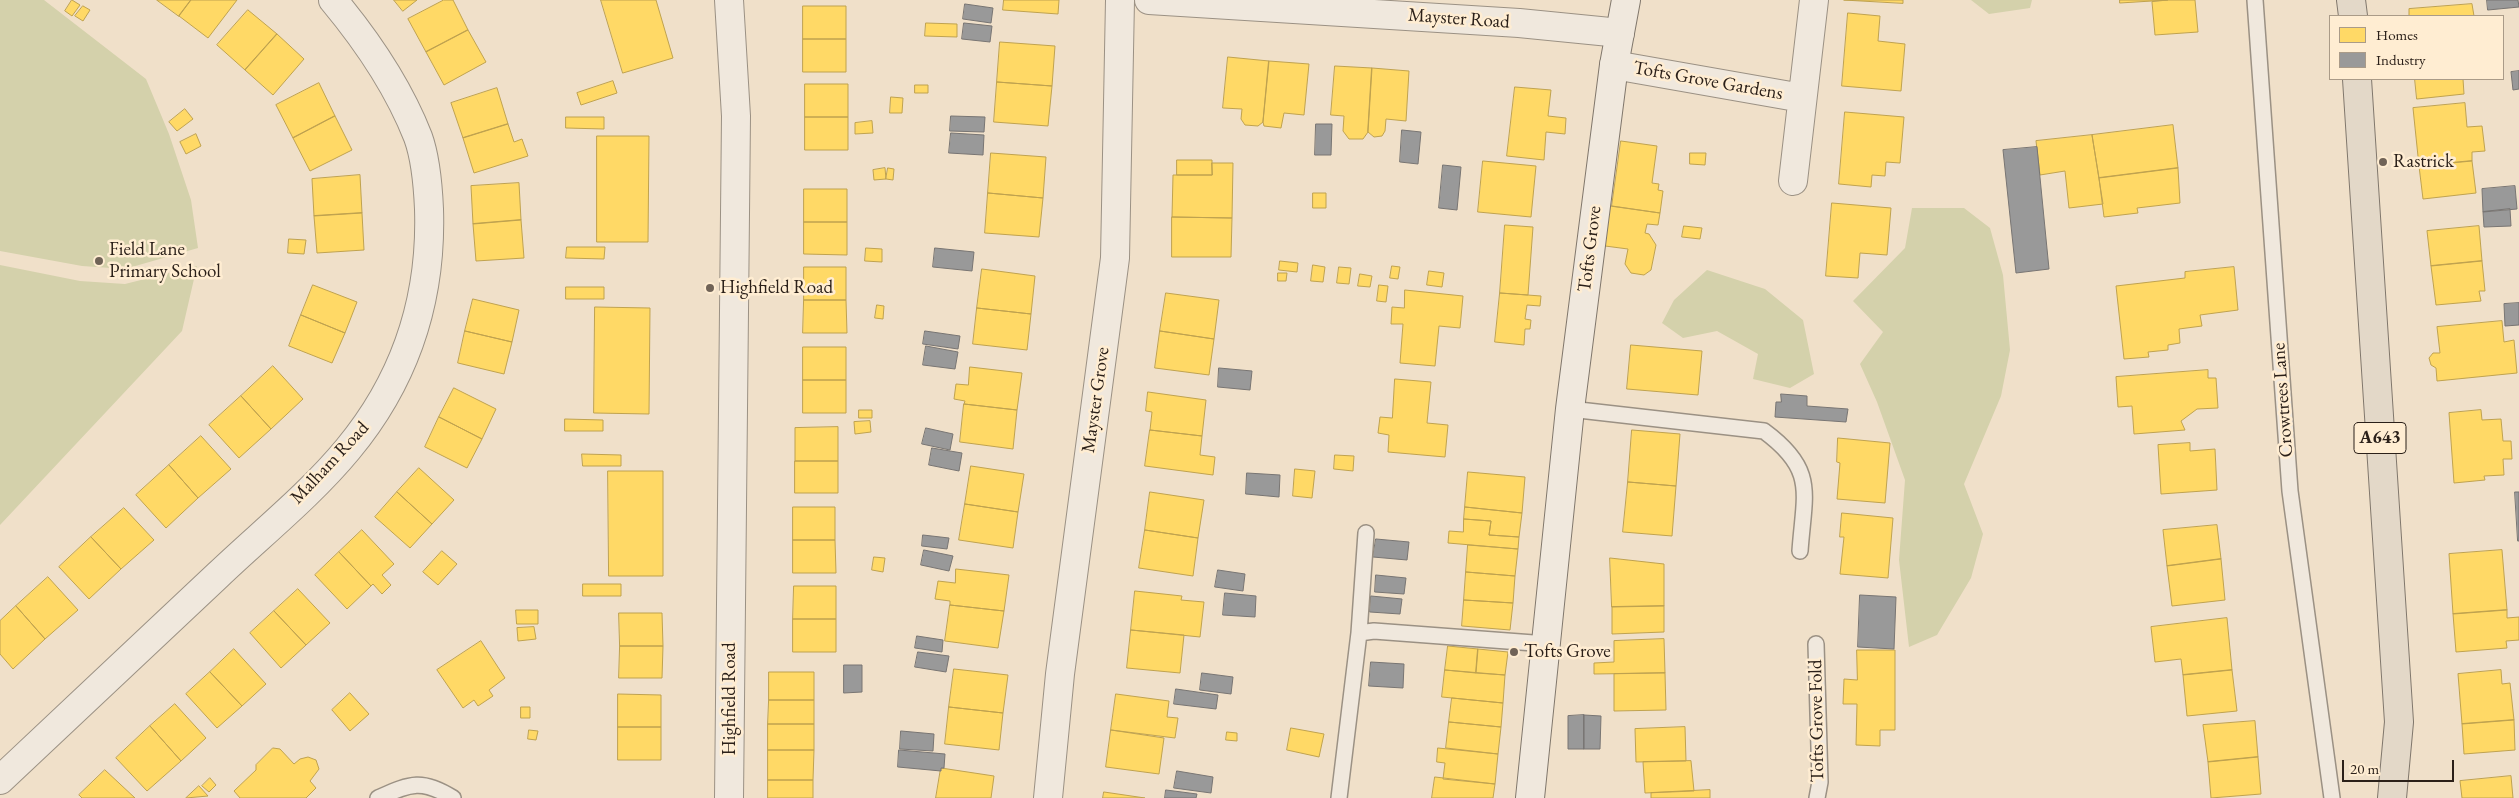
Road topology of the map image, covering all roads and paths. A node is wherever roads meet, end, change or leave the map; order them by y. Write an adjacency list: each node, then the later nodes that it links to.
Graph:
1 (333, 0): 21 (street, Malham Road)
2 (730, 0): 24 (street, Highfield Road)
3 (1120, 0): 25 (street, Mayster Grove)
4 (1149, 0): 10 (street, Mayster Road)
5 (1626, 0): 10 (street, Tofts Grove)
6 (1814, 0): 13 (street, Tofts Grove Gardens)
7 (2255, 0): 29 (lane, Crowtrees Lane)
8 (2352, 0): 9 (main road)
9 (2352, 15)
10 (1620, 33): 11 (street, Tofts Grove)
11 (1614, 65): 13 (street, Tofts Grove Gardens); 15 (street, Tofts Grove)
12 (2357, 80): 30 (main road, A643)
13 (1802, 98): 14 (street, Tofts Grove Gardens)
14 (1793, 181)
15 (1570, 409): 17 (lane); 19 (street, Tofts Grove)
16 (1366, 533): 18 (lane)
17 (1800, 551)
18 (1359, 634): 19 (lane); 26 (lane)
19 (1547, 644): 27 (street, Tofts Grove)
20 (1816, 644): 28 (lane, Tofts Grove Fold)
21 (0, 780)
22 (378, 798): 23 (lane)
23 (453, 798)
24 (729, 798)
25 (1048, 798)
26 (1339, 798)
27 (1530, 798)
28 (1817, 798)
29 (2332, 798)
30 (2392, 798)

